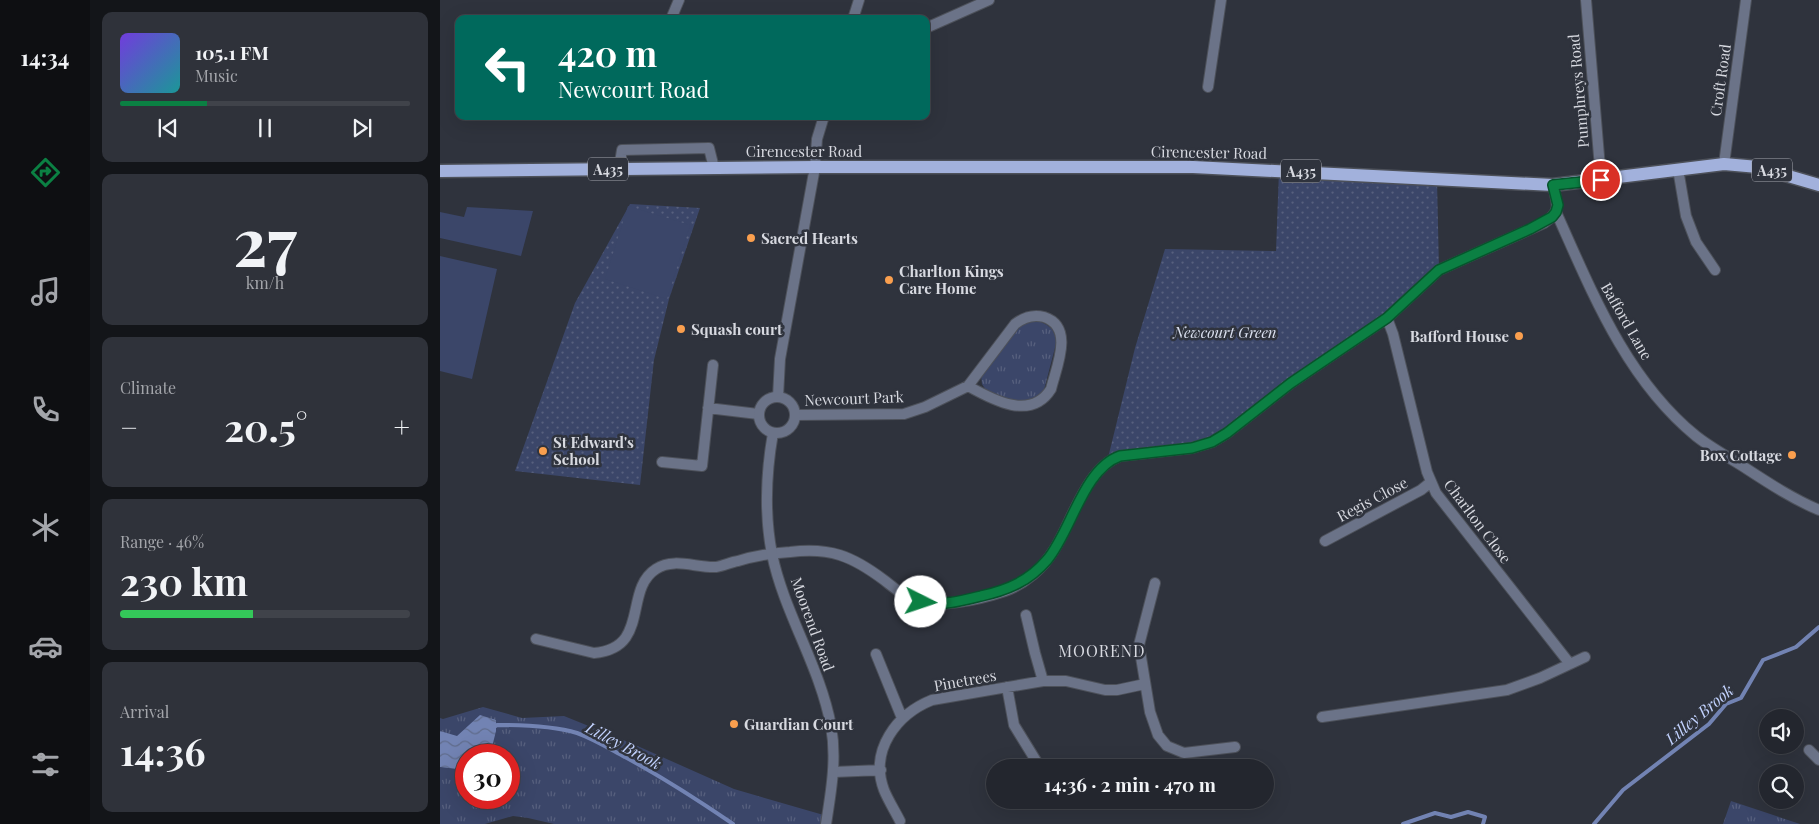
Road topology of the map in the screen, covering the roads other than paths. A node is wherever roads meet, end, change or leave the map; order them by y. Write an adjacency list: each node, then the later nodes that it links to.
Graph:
1 (679, 0): 7 (street)
2 (859, 0): 8 (street)
3 (990, 0): 9 (street)
4 (1221, 0): 10 (street)
5 (1586, 0): 18 (street, Pumphreys Road)
6 (1746, 0): 12 (street, Croft Road)
7 (673, 15)
8 (854, 15)
9 (930, 26)
10 (1208, 86)
11 (823, 120): 13 (street)
12 (1724, 164): 16 (main road, Cirencester Road / A435); 20 (main road, Cirencester Road / A435)
13 (815, 167): 14 (main road, Cirencester Road / A435); 19 (main road, Cirencester Road / A435); 26 (street)
14 (714, 168): 15 (main road, Cirencester Road / A435); 15 (street)
15 (619, 169): 17 (main road, Cirencester Road / A435)
16 (1678, 169): 18 (main road, Cirencester Road / A435); 22 (street)
17 (440, 171)
18 (1601, 180): 19 (main road, Cirencester Road / A435)
19 (1553, 185): 21 (street, Bafford Lane)
20 (1819, 185)
21 (1556, 212): 23 (street); 33 (street, Bafford Lane)
22 (1715, 270)
23 (1387, 318): 32 (street, Charlton Close); 35 (street)
24 (713, 365): 27 (street)
25 (968, 386): 25 (street, Newcourt Park); 29 (street, Newcourt Park)
26 (778, 397): 28 (street); 29 (street)
27 (708, 408): 28 (street); 31 (street)
28 (758, 414): 30 (street)
29 (795, 415): 30 (street)
30 (773, 433): 35 (street, Moorend Road)
31 (662, 462)
32 (1431, 482): 34 (street, Regis Close); 41 (street, Charlton Close)
33 (1819, 510)
34 (1325, 540)
35 (772, 554): 38 (street); 52 (street, Moorend Road)
36 (1155, 583): 43 (street)
37 (1026, 615): 42 (street)
38 (536, 639)
39 (876, 654): 46 (street)
40 (1585, 657): 41 (street)
41 (1570, 664): 45 (street)
42 (1043, 681): 43 (street, Pinetrees); 44 (street, Pinetrees)
43 (1145, 684): 47 (street)
44 (1007, 687): 46 (street, Pinetrees); 49 (street, Pinetrees)
45 (1322, 717)
46 (902, 718): 51 (street, Pinetrees)
47 (1235, 747)
48 (1809, 750): 50 (street)
49 (1035, 759)
50 (1819, 760)
51 (881, 770): 52 (street); 53 (street, Pinetrees)
52 (834, 772): 54 (street, Moorend Road)
53 (900, 821)
54 (826, 824)

